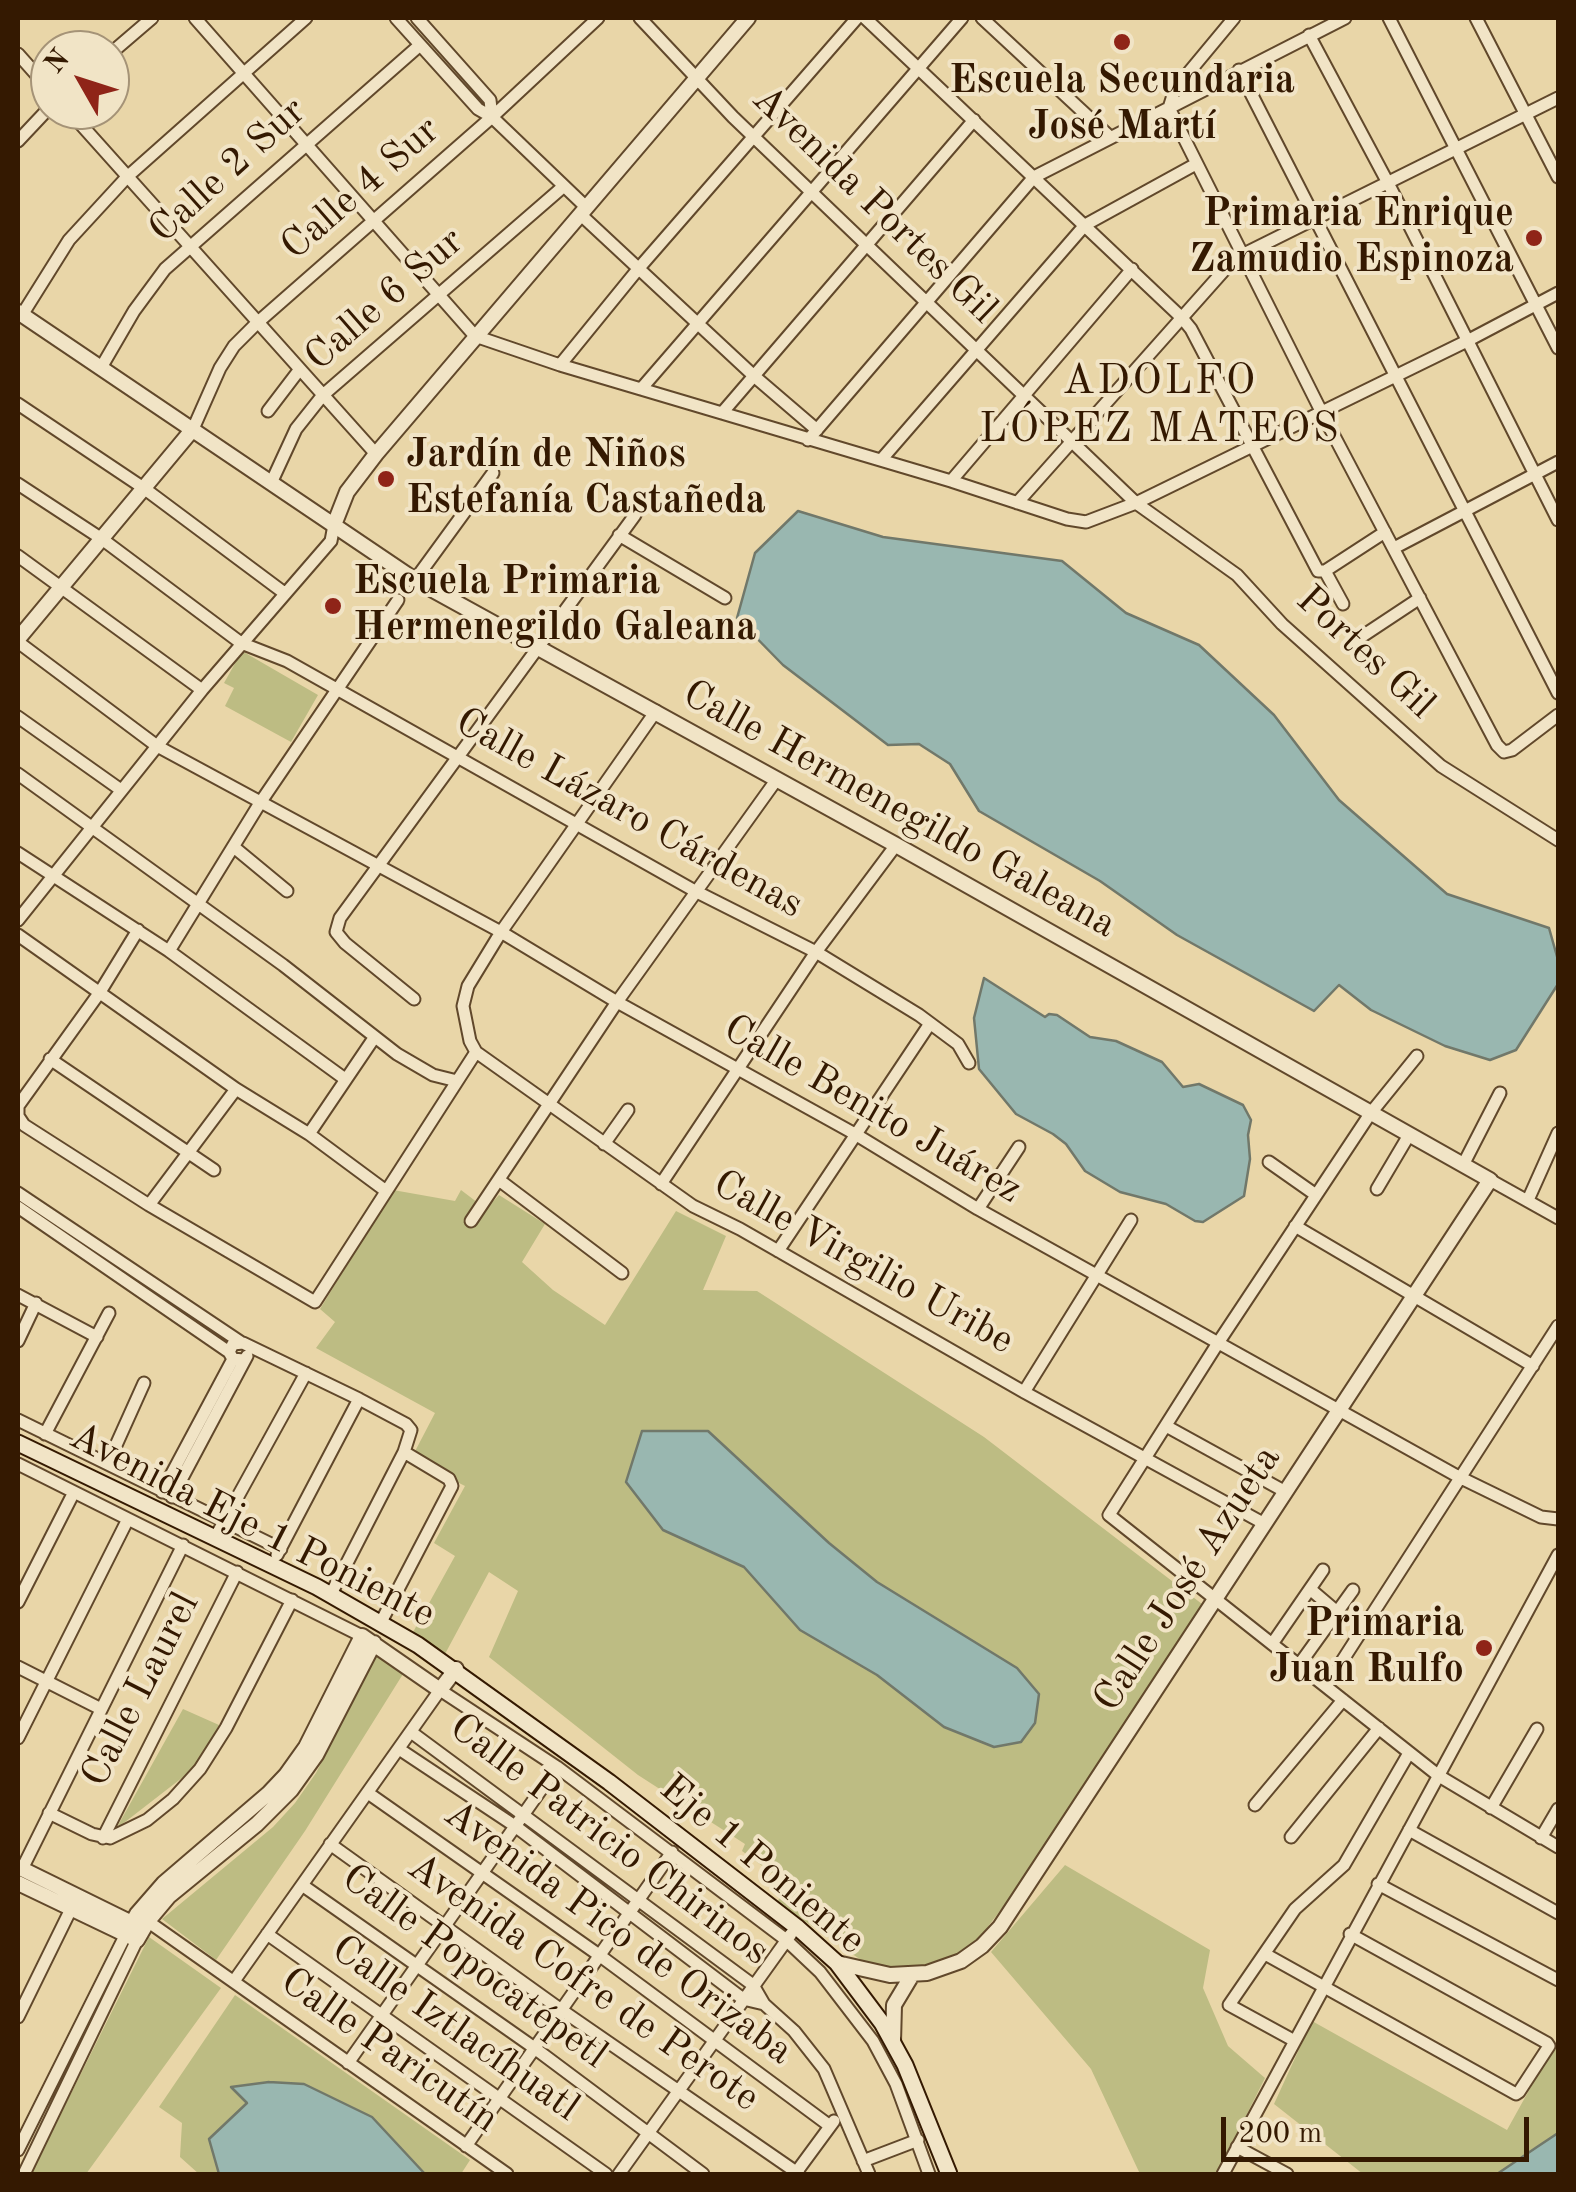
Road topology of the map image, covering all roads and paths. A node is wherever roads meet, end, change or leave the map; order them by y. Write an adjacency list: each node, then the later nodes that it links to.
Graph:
1 (152, 18): 18 (street)
2 (195, 18): 22 (street)
3 (306, 18): 22 (street)
4 (396, 18): 19 (street)
5 (418, 18): 27 (street)
6 (598, 18): 27 (street, Calle 4 Sur)
7 (640, 18): 23 (street, Avenida Portes Gil)
8 (748, 18): 23 (street)
9 (857, 18): 30 (street)
10 (865, 18): 20 (street)
11 (962, 18): 20 (street)
12 (982, 18): 31 (street)
13 (1234, 18): 25 (street)
14 (1345, 18): 17 (street)
15 (1389, 18): 33 (street)
16 (1476, 18): 26 (street)
17 (1308, 35): 21 (street); 38 (street)
18 (130, 37)
19 (420, 45): 27 (street); 32 (street, Calle 2 Sur)
20 (919, 67): 28 (street); 40 (street)
21 (1239, 70): 25 (street); 42 (street)
22 (244, 72): 32 (street); 35 (street)
23 (697, 77): 30 (street, Avenida Portes Gil); 41 (street)
24 (1558, 98): 26 (street)
25 (1169, 108): 31 (street); 34 (street)
26 (1526, 114): 33 (street); 37 (street)
27 (492, 117): 39 (street); 43 (street, Calle 4 Sur)
28 (974, 120): 36 (street); 45 (street)
29 (86, 130): 35 (street)
30 (752, 135): 40 (street, Avenida Portes Gil); 48 (street)
31 (1109, 136): 36 (street)
32 (306, 143): 43 (street); 46 (street, Calle 2 Sur)
33 (1456, 149): 38 (street); 53 (street)
34 (1196, 164): 44 (street); 47 (street)
35 (127, 176): 46 (street); 54 (street)
36 (1034, 177): 44 (street); 52 (street)
37 (1558, 178)
38 (1388, 183): 42 (street); 59 (street)
39 (564, 186): 41 (street); 51 (street, Calle 6 Sur)
40 (810, 190): 45 (street, Avenida Portes Gil); 56 (street)
41 (583, 210): 48 (street); 58 (street)
42 (1317, 218): 47 (street); 66 (street)
43 (375, 219): 51 (street); 57 (street, Calle 4 Sur)
44 (1085, 224): 49 (street); 60 (street)
45 (867, 244): 52 (street, Avenida Portes Gil); 65 (street)
46 (189, 246): 57 (street); 63 (street, Calle 2 Sur)
47 (1242, 255): 55 (street); 72 (street)
48 (639, 268): 56 (street); 62 (street)
49 (1132, 269): 55 (street); 69 (street)
50 (1558, 293): 53 (street)
51 (440, 295): 58 (street); 68 (street, Calle 6 Sur)
52 (928, 301): 60 (street, Avenida Portes Gil); 75 (street)
53 (1536, 304): 59 (street); 61 (street)
54 (20, 313): 63 (street, Calle Hermenegildo Galeana)
55 (1182, 318): 76 (street); 77 (street)
56 (696, 322): 65 (street); 67 (street)
57 (257, 323): 64 (street); 74 (street, Calle 4 Sur)
58 (475, 336): 62 (street); 78 (street)
59 (1468, 341): 66 (street); 82 (street)
60 (977, 348): 69 (street, Avenida Portes Gil); 79 (street)
61 (1558, 348)
62 (560, 365): 67 (street)
63 (102, 366): 74 (street, Calle Hermenegildo Galeana)
64 (300, 370): 68 (street); 71 (street)
65 (754, 376): 73 (street); 75 (street)
66 (1395, 377): 72 (street); 89 (street)
67 (641, 389): 73 (street)
68 (324, 395): 78 (street); 84 (street, Calle 6 Sur)
69 (1024, 395): 76 (street, Avenida Portes Gil); 83 (street)
70 (18, 404): 86 (street)
71 (268, 410)
72 (1322, 412): 77 (street); 93 (street)
73 (722, 414): 75 (street)
74 (193, 429): 84 (street, Calle Hermenegildo Galeana); 86 (street)
75 (813, 435): 79 (street)
76 (1072, 442): 87 (street); 88 (street, Avenida Portes Gil)
77 (1250, 446): 88 (street); 98 (street)
78 (376, 454): 92 (street)
79 (880, 460): 83 (street)
80 (1558, 462): 82 (street)
81 (494, 473): 99 (street)
82 (1534, 474): 89 (street); 91 (street)
83 (951, 481): 87 (street)
84 (272, 482): 92 (street, Calle Hermenegildo Galeana)
85 (18, 484): 95 (street, Calle Lázaro Cárdenas)
86 (145, 488): 95 (street); 101 (street)
87 (1017, 503): 88 (street)
88 (1136, 503): 124 (street, Portes Gil)
89 (1465, 512): 96 (street); 112 (street)
90 (635, 515): 94 (street)
91 (1558, 520)
92 (334, 525): 99 (street, Calle Hermenegildo Galeana); 101 (street)
93 (1384, 532): 96 (street); 98 (street)
94 (619, 535): 102 (street); 108 (street)
95 (102, 539): 100 (street); 107 (street, Calle Lázaro Cárdenas)
96 (1394, 548): 103 (street)
97 (18, 556): 100 (street)
98 (1321, 571): 105 (street)
99 (416, 580): 108 (street, Calle Hermenegildo Galeana)
100 (63, 586): 106 (street); 111 (street)
101 (283, 592): 107 (street)
102 (725, 598)
103 (1420, 598): 109 (street); 114 (street)
104 (398, 600): 110 (street)
105 (1343, 604)
106 (18, 640): 116 (street, Calle Benito Juárez)
107 (241, 643): 110 (street, Calle Lázaro Cárdenas); 111 (street)
108 (537, 646): 113 (street, Calle Hermenegildo Galeana); 117 (street)
109 (1349, 646)
110 (335, 688): 117 (street, Calle Lázaro Cárdenas); 121 (street)
111 (202, 690): 116 (street)
112 (1558, 693)
113 (656, 712): 119 (street, Calle Hermenegildo Galeana); 122 (street)
114 (1558, 715)
115 (18, 717): 120 (street)
116 (157, 746): 120 (street); 121 (street, Calle Benito Juárez)
117 (456, 757): 122 (street, Calle Lázaro Cárdenas); 128 (street)
118 (18, 774): 123 (street)
119 (776, 778): 125 (street, Calle Hermenegildo Galeana); 130 (street)
120 (120, 790): 123 (street)
121 (260, 803): 126 (street); 128 (street, Calle Benito Juárez)
122 (577, 823): 130 (street, Calle Lázaro Cárdenas); 135 (street)
123 (90, 827): 129 (street); 132 (street)
124 (1558, 840)
125 (896, 845): 138 (street); 155 (street, Calle Hermenegildo Galeana)
126 (234, 848): 131 (street); 132 (street)
127 (18, 853): 129 (street)
128 (378, 865): 135 (street, Calle Benito Juárez); 140 (street)
129 (52, 878): 133 (street); 134 (street)
130 (695, 890): 138 (street, Calle Lázaro Cárdenas); 141 (street)
131 (287, 891)
132 (198, 906): 137 (street); 143 (street)
133 (18, 920)
134 (138, 930): 137 (street); 139 (street)
135 (501, 932): 141 (street, Calle Benito Juárez); 144 (street)
136 (20, 942): 139 (street)
137 (169, 951): 149 (street)
138 (816, 952): 142 (street, Calle Lázaro Cárdenas); 148 (street)
139 (100, 992): 146 (street); 151 (street)
140 (414, 998)
141 (617, 1002): 148 (street, Calle Benito Juárez); 153 (street)
142 (929, 1025): 147 (street, Calle Lázaro Cárdenas); 159 (street)
143 (374, 1038): 149 (street); 150 (street)
144 (476, 1052): 150 (street); 153 (street, Calle Virgilio Uribe)
145 (1417, 1056): 155 (street)
146 (50, 1059): 156 (street); 163 (street)
147 (969, 1063)
148 (736, 1069): 159 (street, Calle Benito Juárez); 169 (street)
149 (344, 1079): 158 (street)
150 (457, 1081): 171 (street)
151 (236, 1089): 158 (street); 163 (street)
152 (1500, 1093): 165 (street)
153 (548, 1106): 161 (street, Calle Virgilio Uribe); 167 (street)
154 (628, 1110): 161 (street)
155 (1370, 1114): 160 (street, Calle Hermenegildo Galeana); 173 (street)
156 (18, 1117): 175 (street)
157 (1558, 1133): 174 (street)
158 (309, 1134): 171 (street)
159 (855, 1134): 177 (street, Calle Benito Juárez); 182 (street)
160 (1409, 1135): 165 (street, Calle Hermenegildo Galeana); 170 (street)
161 (604, 1144): 169 (street, Calle Virgilio Uribe)
162 (1019, 1147): 177 (street)
163 (189, 1152): 166 (street); 175 (street)
164 (1268, 1162): 173 (street)
165 (1462, 1165): 168 (street, Calle Hermenegildo Galeana)
166 (214, 1170)
167 (498, 1180): 180 (street); 184 (street)
168 (1490, 1180): 174 (street, Calle Hermenegildo Galeana); 187 (street, Calle José Azueta)
169 (661, 1184): 182 (street, Calle Virgilio Uribe)
170 (1378, 1188)
171 (386, 1191): 175 (street)
172 (18, 1193): 183 (street)
173 (1316, 1195): 181 (street)
174 (1528, 1200): 178 (street, Calle Hermenegildo Galeana)
175 (149, 1205)
176 (18, 1207): 183 (street)
177 (978, 1208): 185 (street, Calle Benito Juárez)
178 (1558, 1218)
179 (1131, 1220): 185 (street)
180 (471, 1222)
181 (1296, 1226): 187 (street); 193 (street)
182 (778, 1251): 198 (street, Calle Virgilio Uribe)
183 (102, 1258): 194 (street)
184 (622, 1273)
185 (1097, 1275): 193 (street, Calle Benito Juárez); 198 (street)
186 (18, 1294): 188 (street)
187 (1412, 1296): 195 (street); 200 (street, Calle José Azueta)
188 (36, 1303): 191 (street); 192 (street)
189 (109, 1313): 191 (street)
190 (1558, 1326): 195 (street)
191 (97, 1337): 203 (street)
192 (18, 1341)
193 (1218, 1342): 200 (street, Calle Benito Juárez); 202 (street)
194 (239, 1352): 196 (street); 212 (street)
195 (1533, 1366): 209 (street)
196 (306, 1373): 199 (street); 216 (street)
197 (144, 1383): 208 (street)
198 (1024, 1392): 206 (street, Calle Virgilio Uribe)
199 (358, 1399): 205 (street); 221 (street)
200 (1338, 1408): 209 (street, Calle Benito Juárez); 210 (street, Calle José Azueta)
201 (18, 1420): 203 (street, Avenida Eje 1 Poniente)
202 (1166, 1426): 206 (street); 210 (street)
203 (45, 1434): 208 (street, Avenida Eje 1 Poniente)
204 (18, 1442): 218 (main road, Avenida Eje 1 Poniente)
205 (404, 1452): 228 (street); 233 (street)
206 (1145, 1459): 217 (street, Calle Virgilio Uribe); 229 (street)
207 (18, 1464): 211 (street, Avenida Eje 1 Poniente)
208 (108, 1464): 212 (street, Avenida Eje 1 Poniente)
209 (1459, 1477): 215 (street, Calle Benito Juárez); 240 (street)
210 (1284, 1491): 217 (street, Calle José Azueta)
211 (74, 1492): 214 (street, Avenida Eje 1 Poniente); 231 (street)
212 (167, 1495): 213 (street, Avenida Eje 1 Poniente)
213 (198, 1510): 216 (street, Avenida Eje 1 Poniente); 218 (street)
214 (128, 1519): 220 (street, Avenida Eje 1 Poniente); 239 (street)
215 (1558, 1519)
216 (225, 1520): 219 (street); 221 (street, Avenida Eje 1 Poniente)
217 (1263, 1522): 229 (street, Calle José Azueta)
218 (191, 1526): 219 (main road, Avenida Eje 1 Poniente)
219 (215, 1538): 223 (main road, Avenida Eje 1 Poniente)
220 (183, 1545): 225 (street, Avenida Eje 1 Poniente); 243 (street)
221 (281, 1549): 223 (street)
222 (1558, 1554): 251 (street)
223 (272, 1565): 228 (main road, Avenida Eje 1 Poniente)
224 (1323, 1570): 226 (street)
225 (237, 1572): 230 (street, Avenida Eje 1 Poniente); 261 (street, Calle Laurel)
226 (1310, 1588): 232 (street); 235 (street)
227 (1353, 1590): 232 (street)
228 (331, 1594): 233 (main road, Avenida Eje 1 Poniente)
229 (1213, 1598): 235 (street); 285 (street, Calle José Azueta)
230 (292, 1600): 234 (street, Avenida Eje 1 Poniente); 261 (street)
231 (18, 1602)
232 (1337, 1612): 236 (street)
233 (381, 1622): 238 (main road, Avenida Eje 1 Poniente)
234 (368, 1639): 241 (street); 277 (street)
235 (1272, 1644): 236 (street)
236 (1299, 1665): 240 (street)
237 (18, 1667): 239 (street)
238 (456, 1669): 241 (street); 278 (main road, Eje 1 Poniente)
239 (46, 1682): 243 (street); 247 (street)
240 (1326, 1686): 242 (street)
241 (440, 1690): 246 (street); 250 (street)
242 (1343, 1700): 244 (street); 253 (street)
243 (102, 1708): 256 (street)
244 (1379, 1728): 249 (street); 260 (street)
245 (1537, 1729): 254 (street)
246 (412, 1732): 248 (street); 257 (street, Calle Patricio Chirinos)
247 (18, 1738)
248 (399, 1749): 252 (street); 258 (street, Calle Patricio Chirinos)
249 (1409, 1753): 251 (street); 282 (street)
250 (557, 1766): 257 (street); 265 (street)
251 (1439, 1776): 254 (street); 259 (street)
252 (368, 1793): 263 (street); 269 (street, Avenida Pico de Orizaba)
253 (1255, 1804)
254 (1491, 1808): 262 (street)
255 (1558, 1810): 262 (street)
256 (49, 1813): 261 (street); 268 (street)
257 (524, 1814): 258 (street); 266 (street, Calle Patricio Chirinos)
258 (515, 1826): 267 (street, Calle Patricio Chirinos); 269 (street)
259 (1409, 1830): 270 (street); 275 (street)
260 (1290, 1837)
261 (103, 1838)
262 (1542, 1838): 264 (street)
263 (330, 1844): 271 (street); 276 (street, Avenida Cofre de Perote)
264 (1558, 1847)
265 (672, 1852): 272 (street); 278 (street)
266 (578, 1854): 267 (street); 272 (street, Calle Patricio Chirinos)
267 (568, 1866): 274 (street, Calle Patricio Chirinos)
268 (19, 1873): 273 (street); 277 (street)
269 (482, 1874): 276 (street); 281 (street, Avenida Pico de Orizaba)
270 (1378, 1884): 280 (street); 286 (street)
271 (302, 1885): 279 (street); 283 (street, Calle Popocatépetl)
272 (638, 1899): 274 (street); 288 (street, Calle Patricio Chirinos)
273 (71, 1909): 277 (street); 293 (street)
274 (629, 1912): 281 (street); 290 (street, Calle Patricio Chirinos)
275 (1558, 1913)
276 (445, 1926): 283 (street); 292 (street, Avenida Cofre de Perote)
277 (137, 1927): 287 (street, Calle Paricutín); 308 (street); 310 (street)
278 (795, 1929): 284 (main road, Eje 1 Poniente); 288 (street); 305 (street)
279 (267, 1934): 287 (street); 294 (street, Calle Iztlacíhuatl)
280 (1350, 1934): 289 (street); 289 (street)
281 (599, 1954): 292 (street); 295 (street, Avenida Pico de Orizaba)
282 (1265, 1954): 289 (street); 296 (street)
283 (418, 1964): 294 (street); 298 (street, Calle Popocatépetl)
284 (837, 1964): 285 (street, Calle José Azueta); 297 (main road, Eje 1 Poniente)
285 (912, 1974): 297 (street)
286 (1558, 1980)
287 (234, 1981): 299 (street, Calle Paricutín)
288 (753, 1985): 290 (street); 291 (street, Calle Patricio Chirinos)
289 (1323, 1987): 296 (street)
290 (743, 1999): 291 (street, Calle Patricio Chirinos); 295 (street)
291 (764, 2004): 302 (street, Calle Patricio Chirinos)
292 (560, 2009): 298 (street); 300 (street, Avenida Cofre de Perote)
293 (18, 2016)
294 (380, 2017): 299 (street); 301 (street, Calle Iztlacíhuatl)
295 (714, 2040): 300 (street); 303 (street, Avenida Pico de Orizaba)
296 (1293, 2040): 307 (street)
297 (893, 2042): 318 (main road, Eje 1 Poniente)
298 (533, 2047): 301 (street); 304 (street, Calle Popocatépetl)
299 (348, 2063): 306 (street, Calle Paricutín)
300 (678, 2090): 304 (street); 315 (street, Avenida Cofre de Perote)
301 (497, 2100): 306 (street); 312 (street, Calle Iztlacíhuatl)
302 (841, 2111): 303 (street); 309 (street, Calle Patricio Chirinos)
303 (830, 2126): 315 (street)
304 (648, 2134): 313 (street); 314 (street, Calle Popocatépetl)
305 (918, 2140): 309 (street); 317 (street)
306 (466, 2146): 311 (street, Calle Paricutín)
307 (1237, 2147): 319 (street); 320 (street)
308 (18, 2150)
309 (864, 2160): 316 (street, Calle Patricio Chirinos)
310 (24, 2174)
311 (507, 2174)
312 (606, 2174)
313 (619, 2174)
314 (703, 2174)
315 (797, 2174)
316 (869, 2174)
317 (930, 2174)
318 (949, 2174)
319 (1222, 2174)
320 (1287, 2174)

